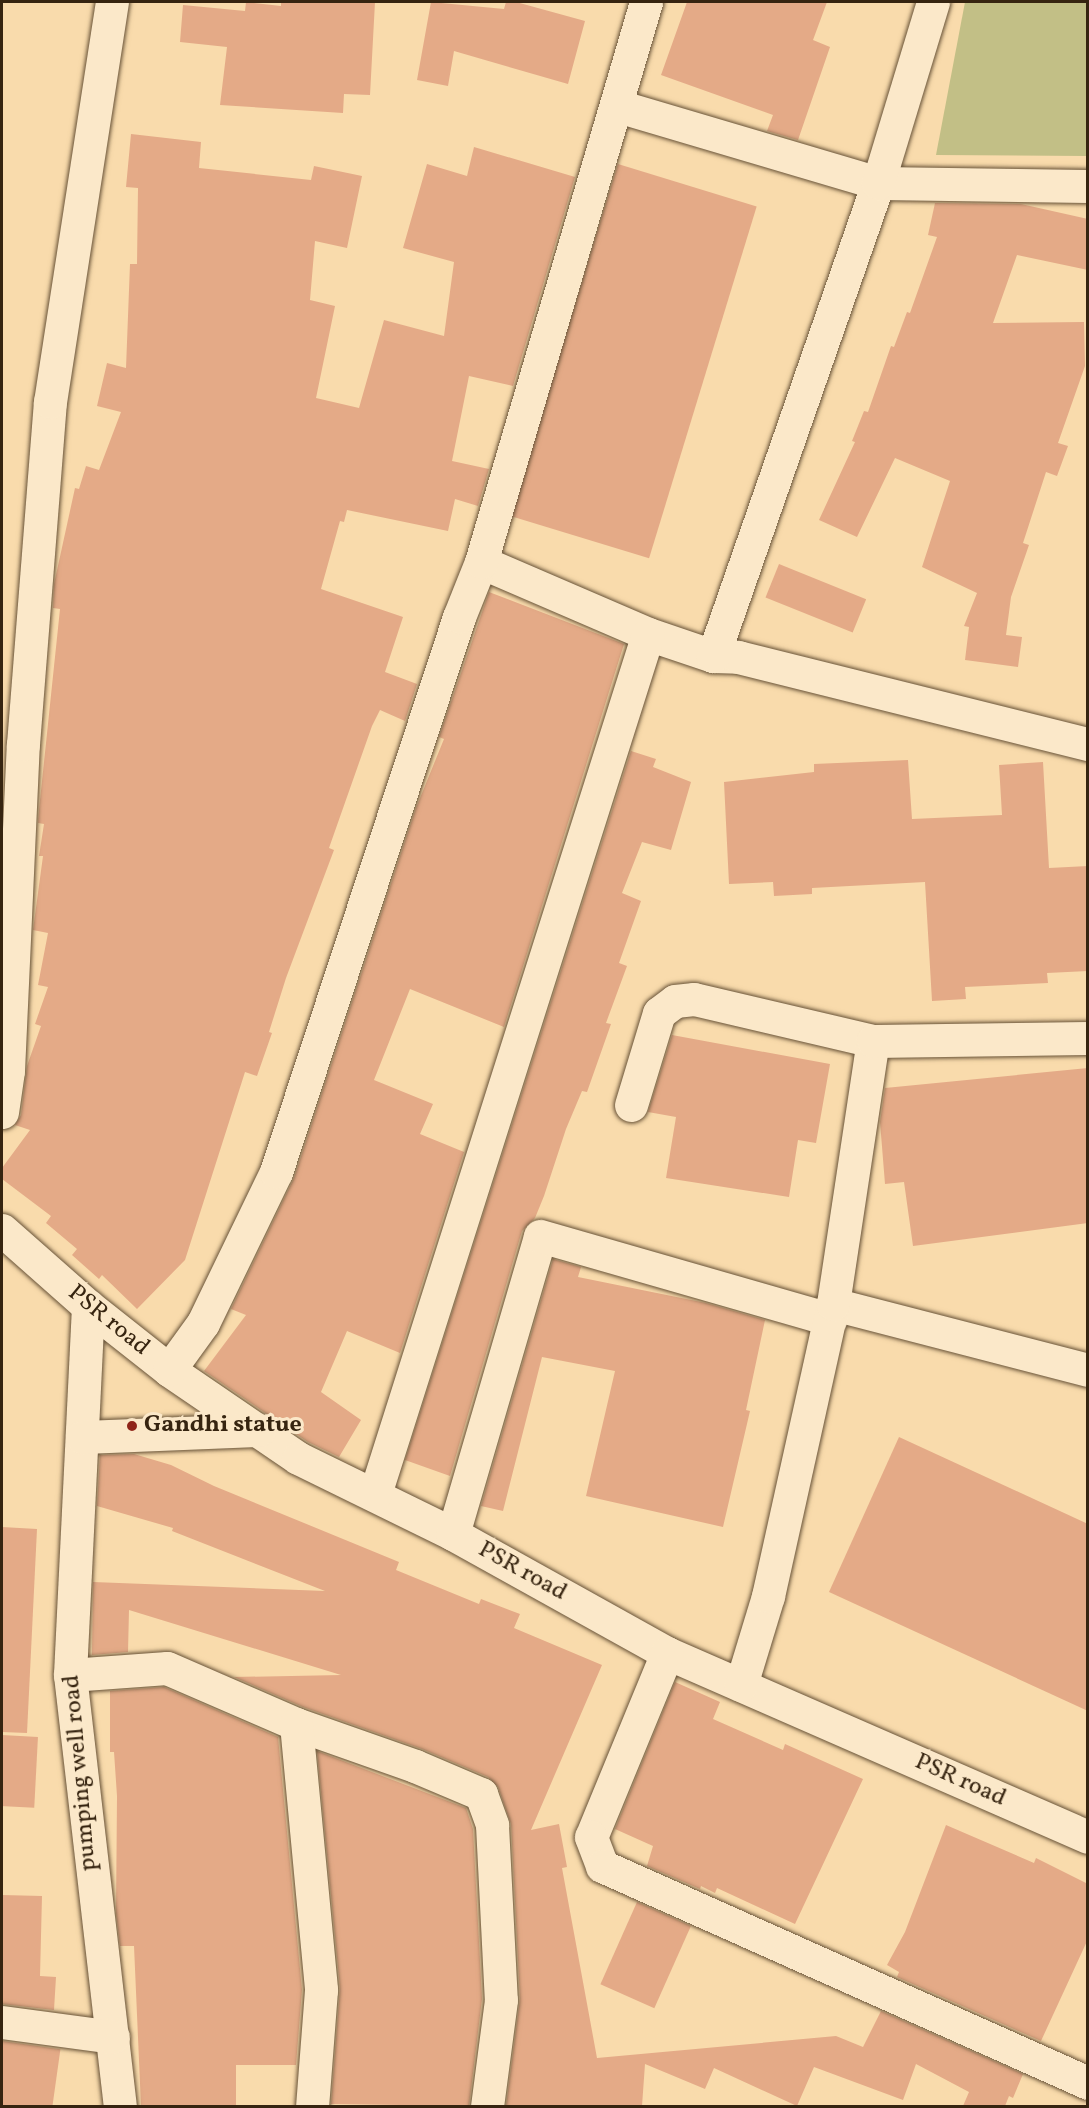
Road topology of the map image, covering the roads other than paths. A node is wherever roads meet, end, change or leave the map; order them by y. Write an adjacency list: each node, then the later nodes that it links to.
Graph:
1 (112, 2): 14 (street)
2 (646, 2): 4 (street)
3 (933, 2): 5 (street)
4 (618, 106): 5 (street); 7 (street)
5 (878, 183): 6 (street); 9 (street)
6 (1088, 186)
7 (482, 562): 8 (street); 18 (street)
8 (648, 634): 9 (street); 22 (street)
9 (712, 656): 10 (street)
10 (1088, 744)
11 (1088, 1038): 12 (street)
12 (873, 1041): 13 (street); 17 (street)
13 (631, 1105)
14 (2, 1112)
15 (2, 1230): 16 (street, PSR road)
16 (88, 1306): 18 (street, PSR road); 21 (street, pumping well road)
17 (832, 1311): 19 (street); 23 (street); 26 (street)
18 (169, 1370): 20 (street, PSR road)
19 (1088, 1370)
20 (259, 1430): 21 (street); 22 (street, PSR road)
21 (82, 1437): 25 (street, pumping well road)
22 (375, 1494): 23 (street, PSR road)
23 (453, 1533): 24 (street, PSR road)
24 (666, 1653): 26 (street, PSR road); 31 (street)
25 (69, 1675): 27 (street); 30 (street, pumping well road)
26 (741, 1685): 28 (street, PSR road)
27 (296, 1725): 33 (street); 34 (street)
28 (1088, 1837)
29 (2, 2022): 30 (street)
30 (114, 2037): 32 (street, pumping well road)
31 (1088, 2083)
32 (120, 2106)
33 (312, 2106)
34 (487, 2106)

